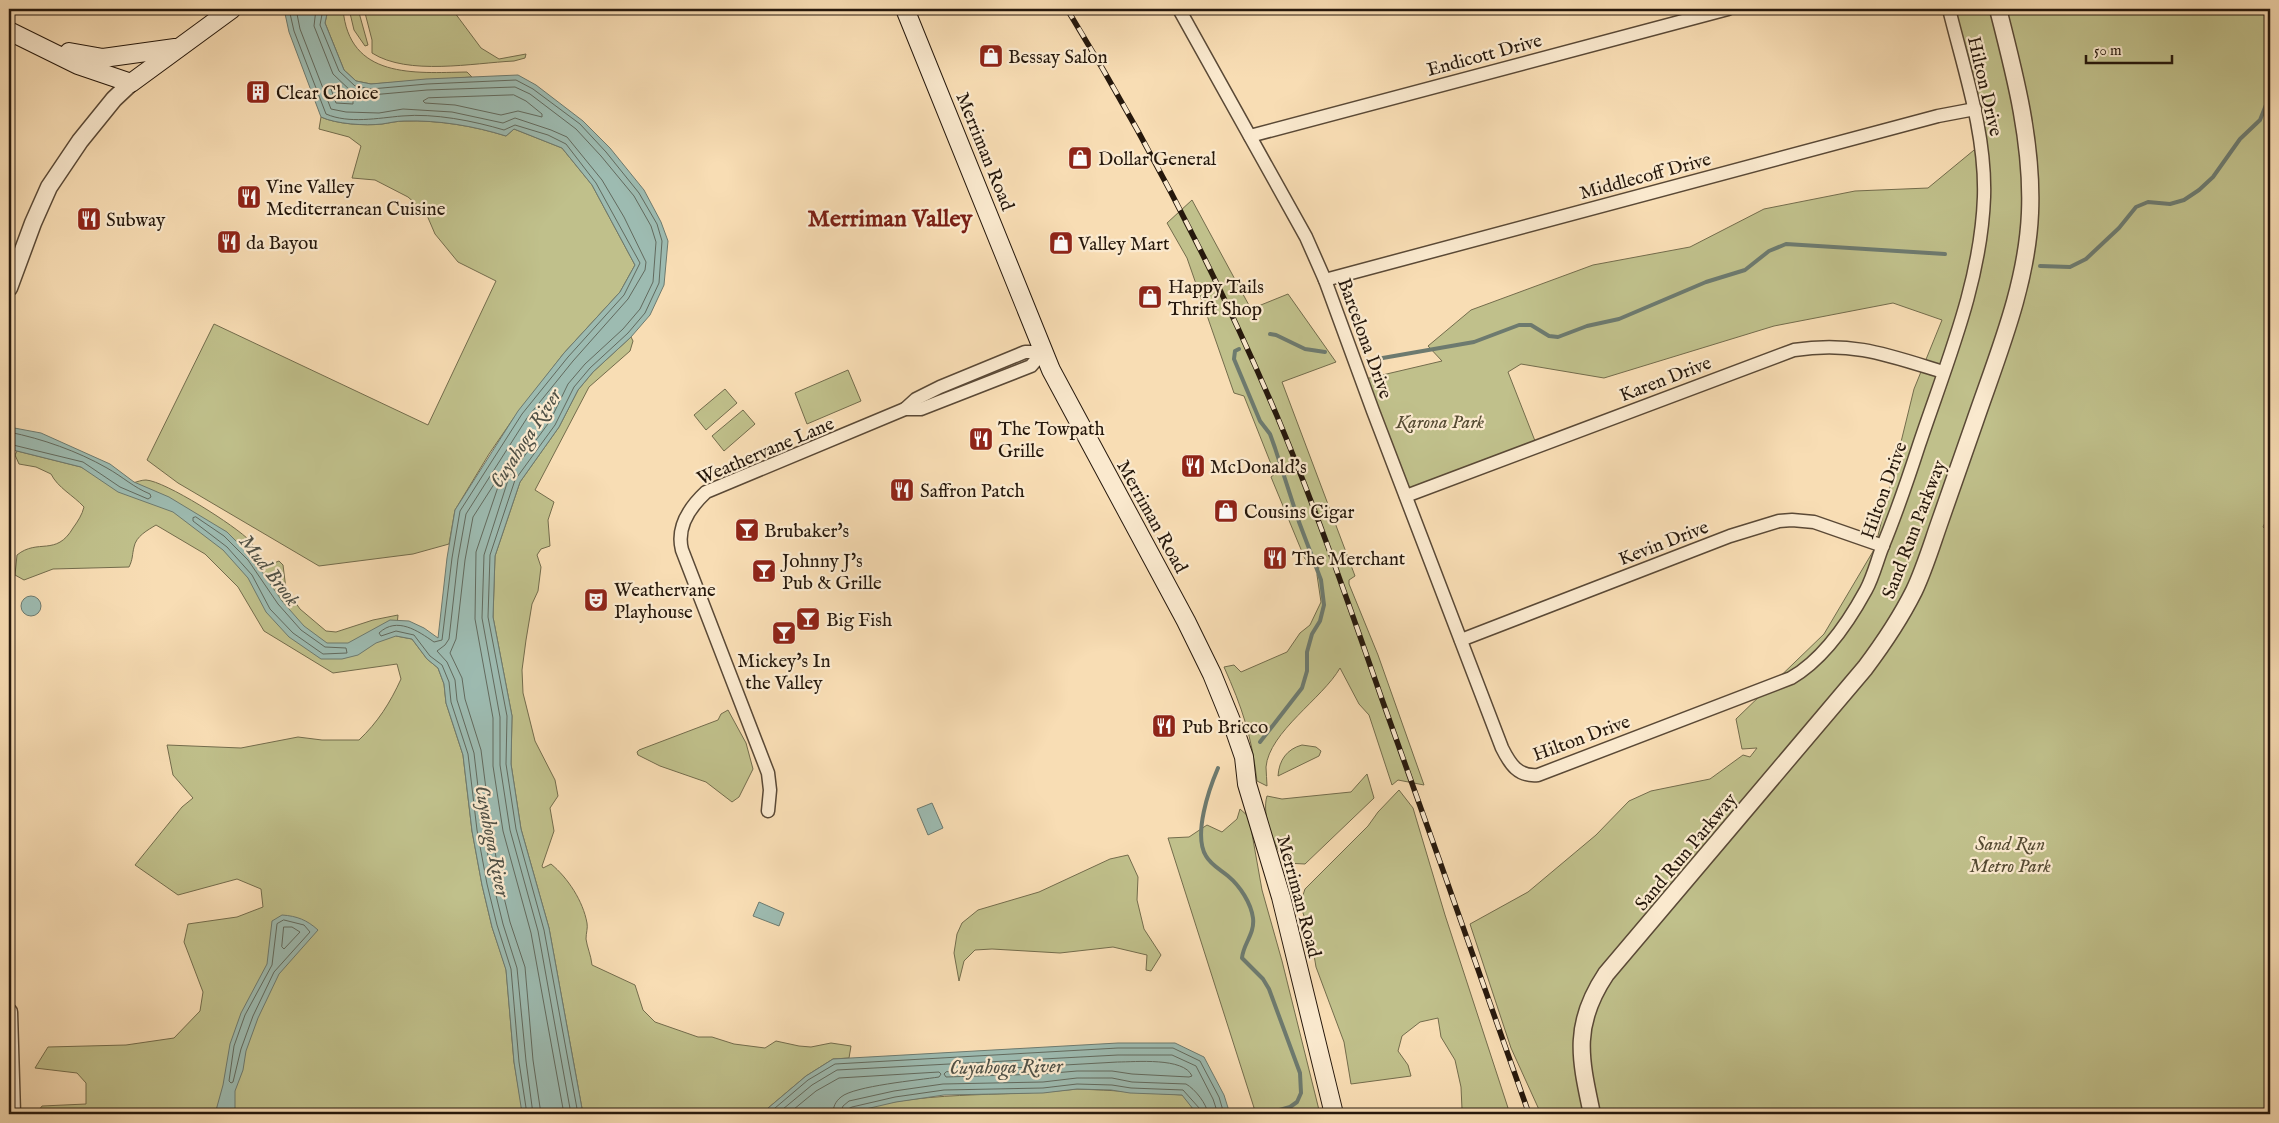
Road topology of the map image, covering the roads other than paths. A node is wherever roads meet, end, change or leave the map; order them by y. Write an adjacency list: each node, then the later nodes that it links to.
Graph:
1 (232, 9): 9 (main road)
2 (905, 9): 15 (main road, Merriman Road)
3 (1178, 9): 12 (street, Barcelona Drive)
4 (1728, 9): 12 (street, Endicott Drive)
5 (1949, 9): 11 (street, Hilton Drive)
6 (1998, 9): 28 (street, Sand Run Parkway)
7 (9, 31): 8 (main road)
8 (42, 48): 9 (main road); 10 (main road)
9 (180, 48): 10 (main road)
10 (131, 83): 14 (street)
11 (1975, 109): 13 (street, Middlecoff Drive); 16 (street, Hilton Drive)
12 (1250, 136): 13 (street, Barcelona Drive)
13 (1325, 280): 20 (street, Barcelona Drive)
14 (9, 288)
15 (1043, 352): 17 (street, Weathervane Lane); 18 (street, Weathervane Lane); 27 (main road, Merriman Road)
16 (1943, 372): 20 (street, Karen Drive); 21 (street, Hilton Drive)
17 (975, 373): 18 (street); 19 (street, Weathervane Lane)
18 (980, 386): 19 (street, Weathervane Lane)
19 (936, 396): 24 (street, Weathervane Lane)
20 (1406, 496): 22 (street, Barcelona Drive)
21 (1883, 546): 22 (street, Kevin Drive); 23 (street, Hilton Drive)
22 (1462, 640): 23 (street, Barcelona Drive)
23 (1523, 774)
24 (768, 811)
25 (9, 1012): 26 (street)
26 (12, 1114)
27 (1334, 1114)
28 (1592, 1114)

